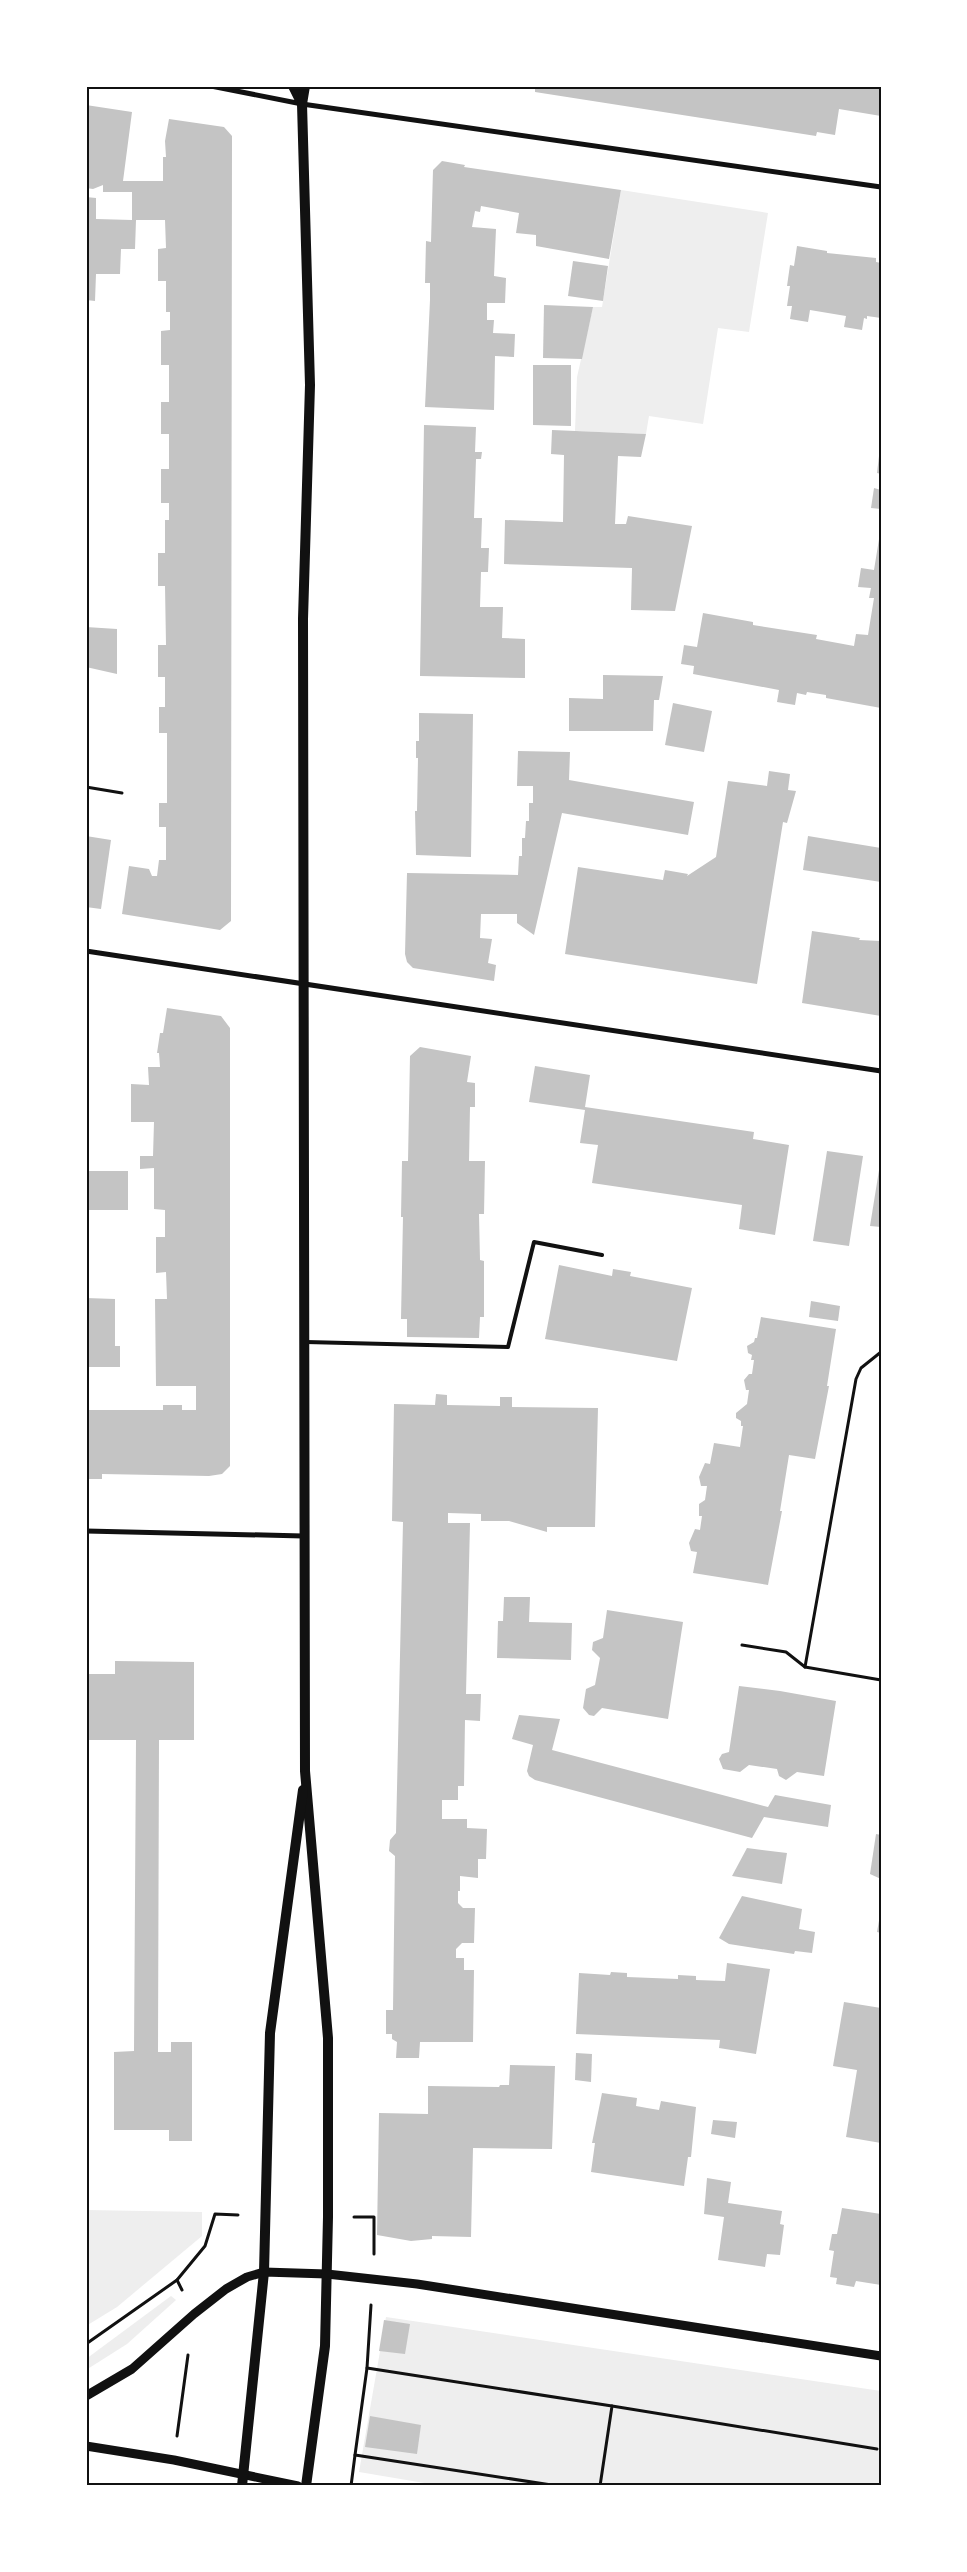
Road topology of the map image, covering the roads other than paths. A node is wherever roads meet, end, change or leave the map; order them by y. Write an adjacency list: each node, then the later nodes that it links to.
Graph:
1 (211, 86): 4 (street)
2 (294, 86): 4 (main road)
3 (305, 86): 4 (main road)
4 (302, 104): 5 (street); 7 (main road)
5 (881, 186)
6 (86, 951): 7 (street)
7 (304, 985): 8 (street); 10 (main road)
8 (881, 1071)
9 (602, 1255): 10 (lane)
10 (303, 1342): 12 (main road)
11 (86, 1532): 12 (street)
12 (303, 1536): 13 (main road)
13 (305, 1771): 14 (main road); 15 (main road)
14 (264, 2272): 15 (street); 17 (street); 19 (main road)
15 (327, 2274): 16 (street); 22 (main road)
16 (881, 2356)
17 (86, 2396)
18 (86, 2446): 19 (street)
19 (244, 2474): 20 (main road); 21 (street)
20 (242, 2486)
21 (298, 2486)
22 (306, 2486)

